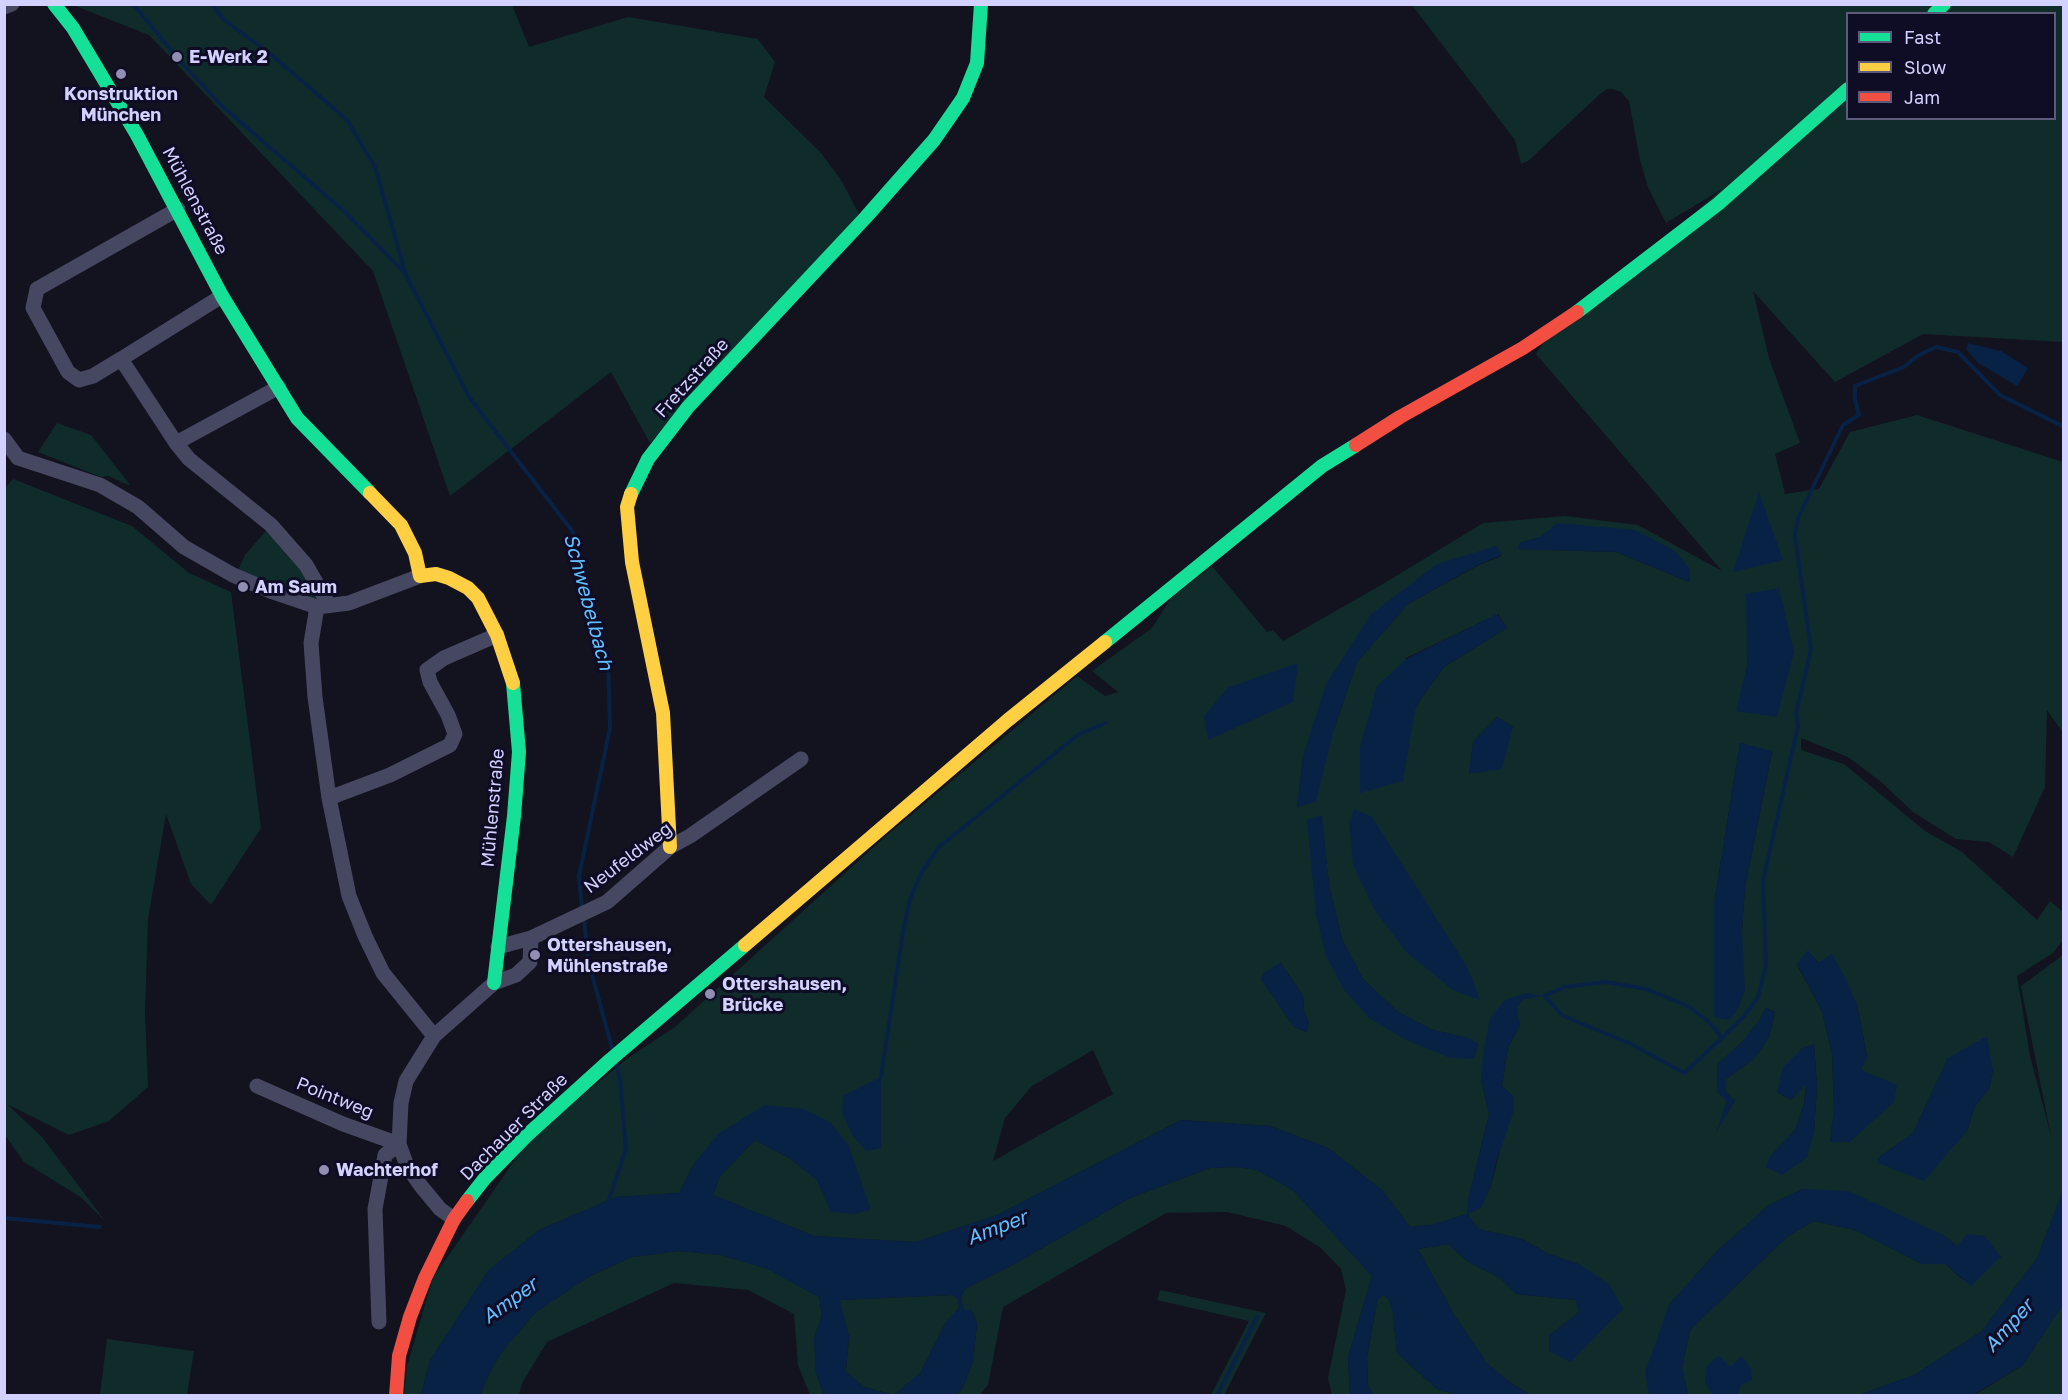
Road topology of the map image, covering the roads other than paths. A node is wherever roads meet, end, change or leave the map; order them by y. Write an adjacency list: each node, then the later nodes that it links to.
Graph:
1 (12, 4): 4 (street)
2 (54, 4): 6 (street, Mühlenstraße)
3 (981, 4): 17 (street, Fretzstraße)
4 (4, 7)
5 (1846, 91): 24 (street, Dachauer Straße)
6 (178, 209): 7 (street, Mühlenstraße); 8 (street)
7 (222, 296): 8 (street); 9 (street, Mühlenstraße)
8 (121, 359): 11 (street)
9 (279, 387): 11 (street); 12 (street, Mühlenstraße)
10 (4, 439): 13 (street)
11 (176, 443): 13 (street)
12 (420, 576): 13 (street); 14 (street, Mühlenstraße)
13 (323, 606): 16 (street)
14 (497, 635): 16 (street); 19 (street, Mühlenstraße)
15 (801, 759): 17 (street, Neufeldweg)
16 (329, 798): 21 (street)
17 (670, 847): 18 (street, Neufeldweg)
18 (531, 938): 19 (street, Neufeldweg); 20 (street)
19 (498, 947): 20 (street, Mühlenstraße)
20 (494, 983): 21 (street)
21 (434, 1036): 23 (street)
22 (257, 1086): 23 (street, Pointweg)
23 (399, 1144): 24 (street); 25 (street)
24 (454, 1219): 26 (street, Dachauer Straße)
25 (379, 1322)
26 (396, 1395)

